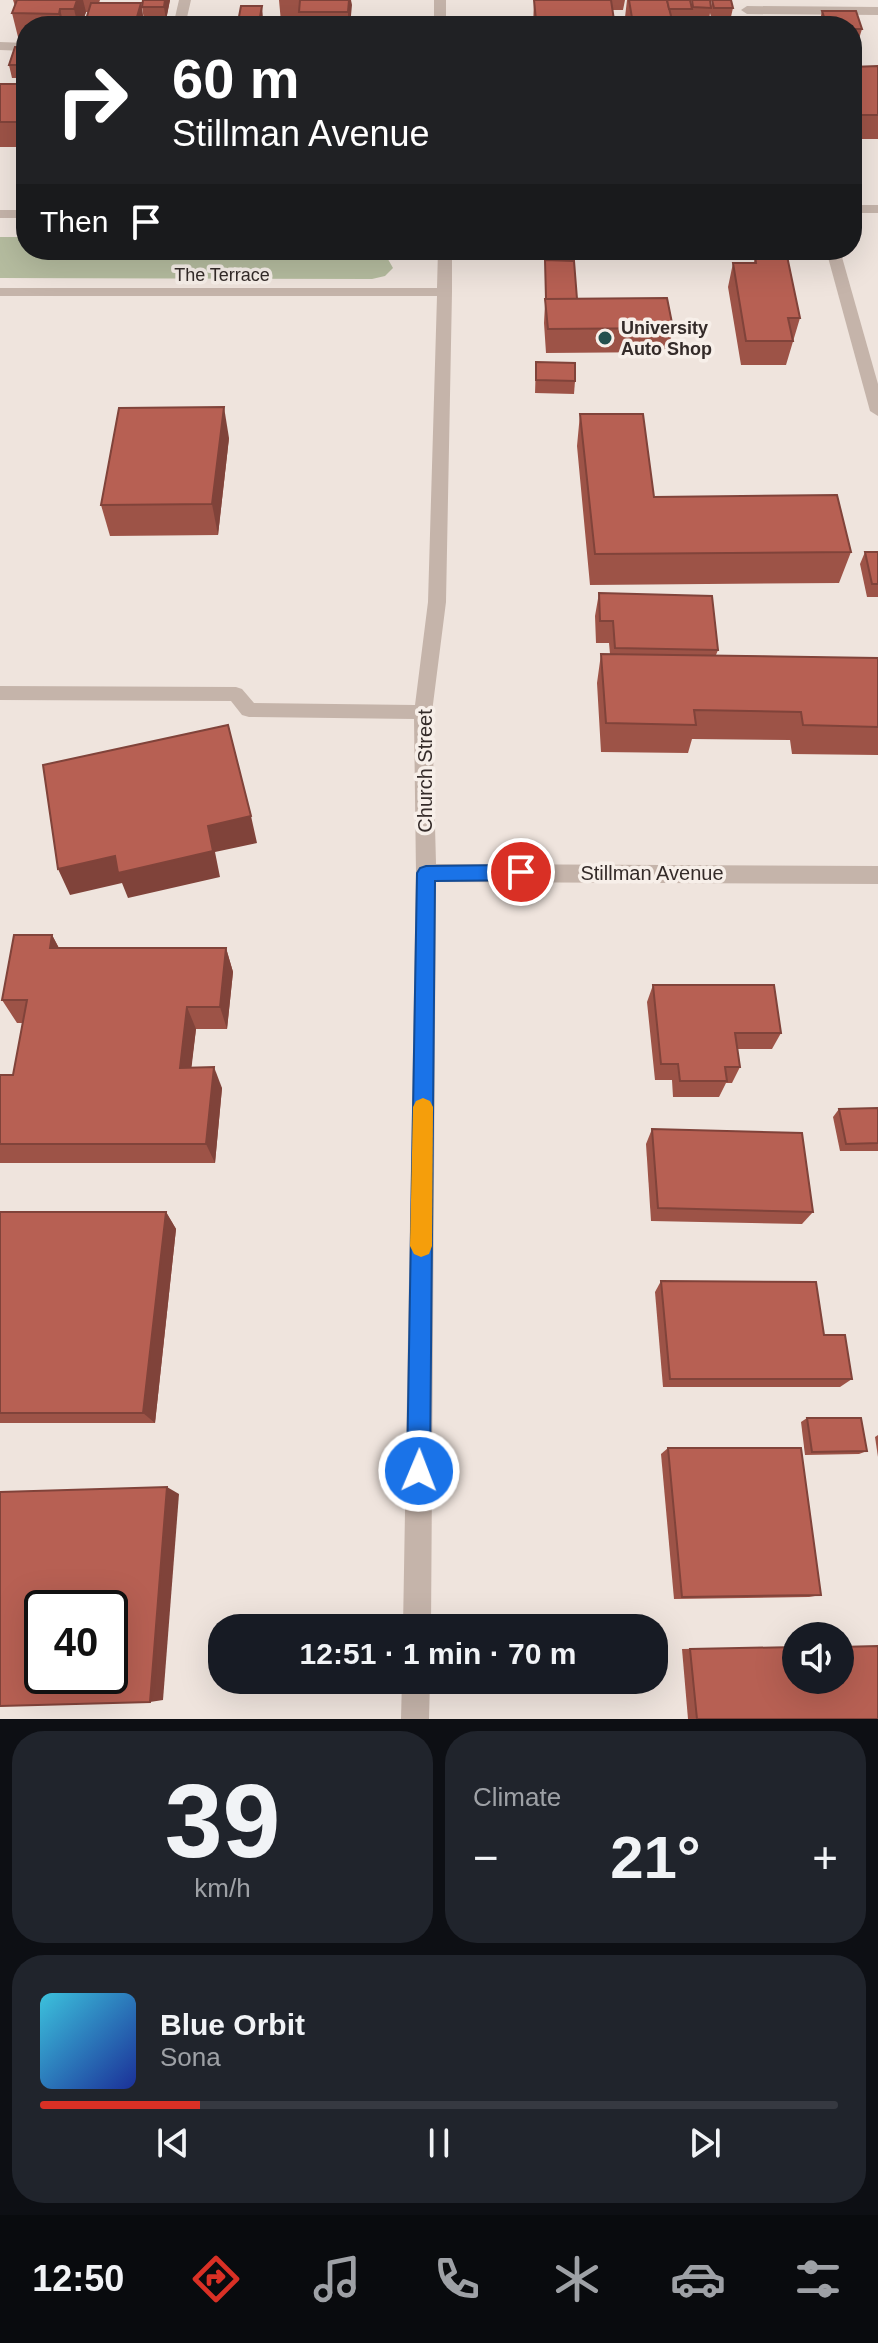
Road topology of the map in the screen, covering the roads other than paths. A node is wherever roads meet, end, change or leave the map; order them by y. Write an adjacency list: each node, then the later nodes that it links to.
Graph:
1 (746, 5): 2 (street)
2 (878, 11)
3 (445, 260): 6 (street, Church Street)
4 (836, 260): 7 (street)
5 (0, 292): 6 (street, The Terrace)
6 (445, 292): 9 (street, Church Street)
7 (878, 411)
8 (0, 693): 9 (street)
9 (423, 712): 10 (street, Church Street)
10 (426, 873): 11 (street, Stillman Avenue); 12 (street, Church Street)
11 (878, 875)
12 (417, 1614)
13 (416, 1694): 14 (street)
14 (415, 1719)

